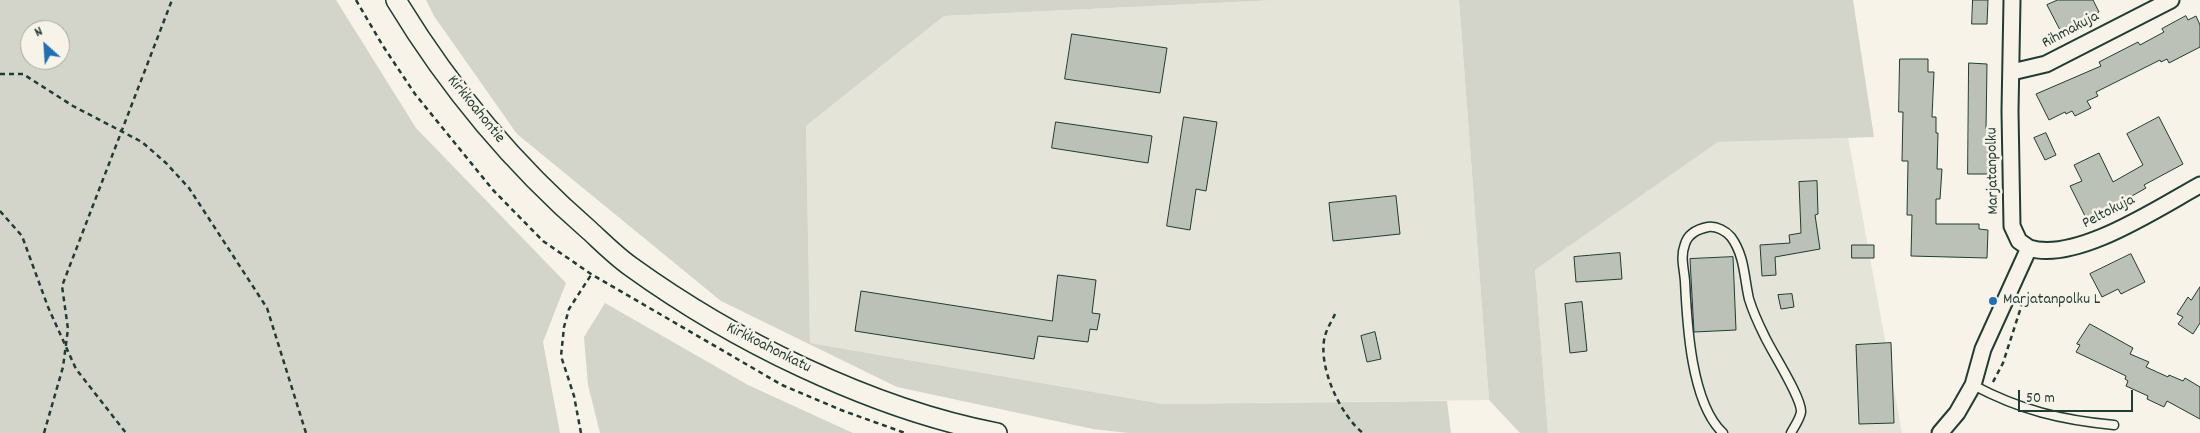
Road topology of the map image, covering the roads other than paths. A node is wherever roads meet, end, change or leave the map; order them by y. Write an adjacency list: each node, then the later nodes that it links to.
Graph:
1 (396, 0): 6 (street, Kirkkoahontie)
2 (2012, 0): 4 (street, Marjatanpolku)
3 (2171, 0): 4 (street, Rihmakuja)
4 (2012, 72): 7 (street, Marjatanpolku)
5 (2200, 185): 7 (street, Peltokuja)
6 (566, 211): 10 (street, Kirkkoahonkatu)
7 (2028, 248): 8 (street)
8 (1973, 384): 9 (lane); 13 (street)
9 (2114, 425)
10 (998, 433)
11 (1723, 433): 12 (lane)
12 (1791, 433)
13 (1940, 433)

